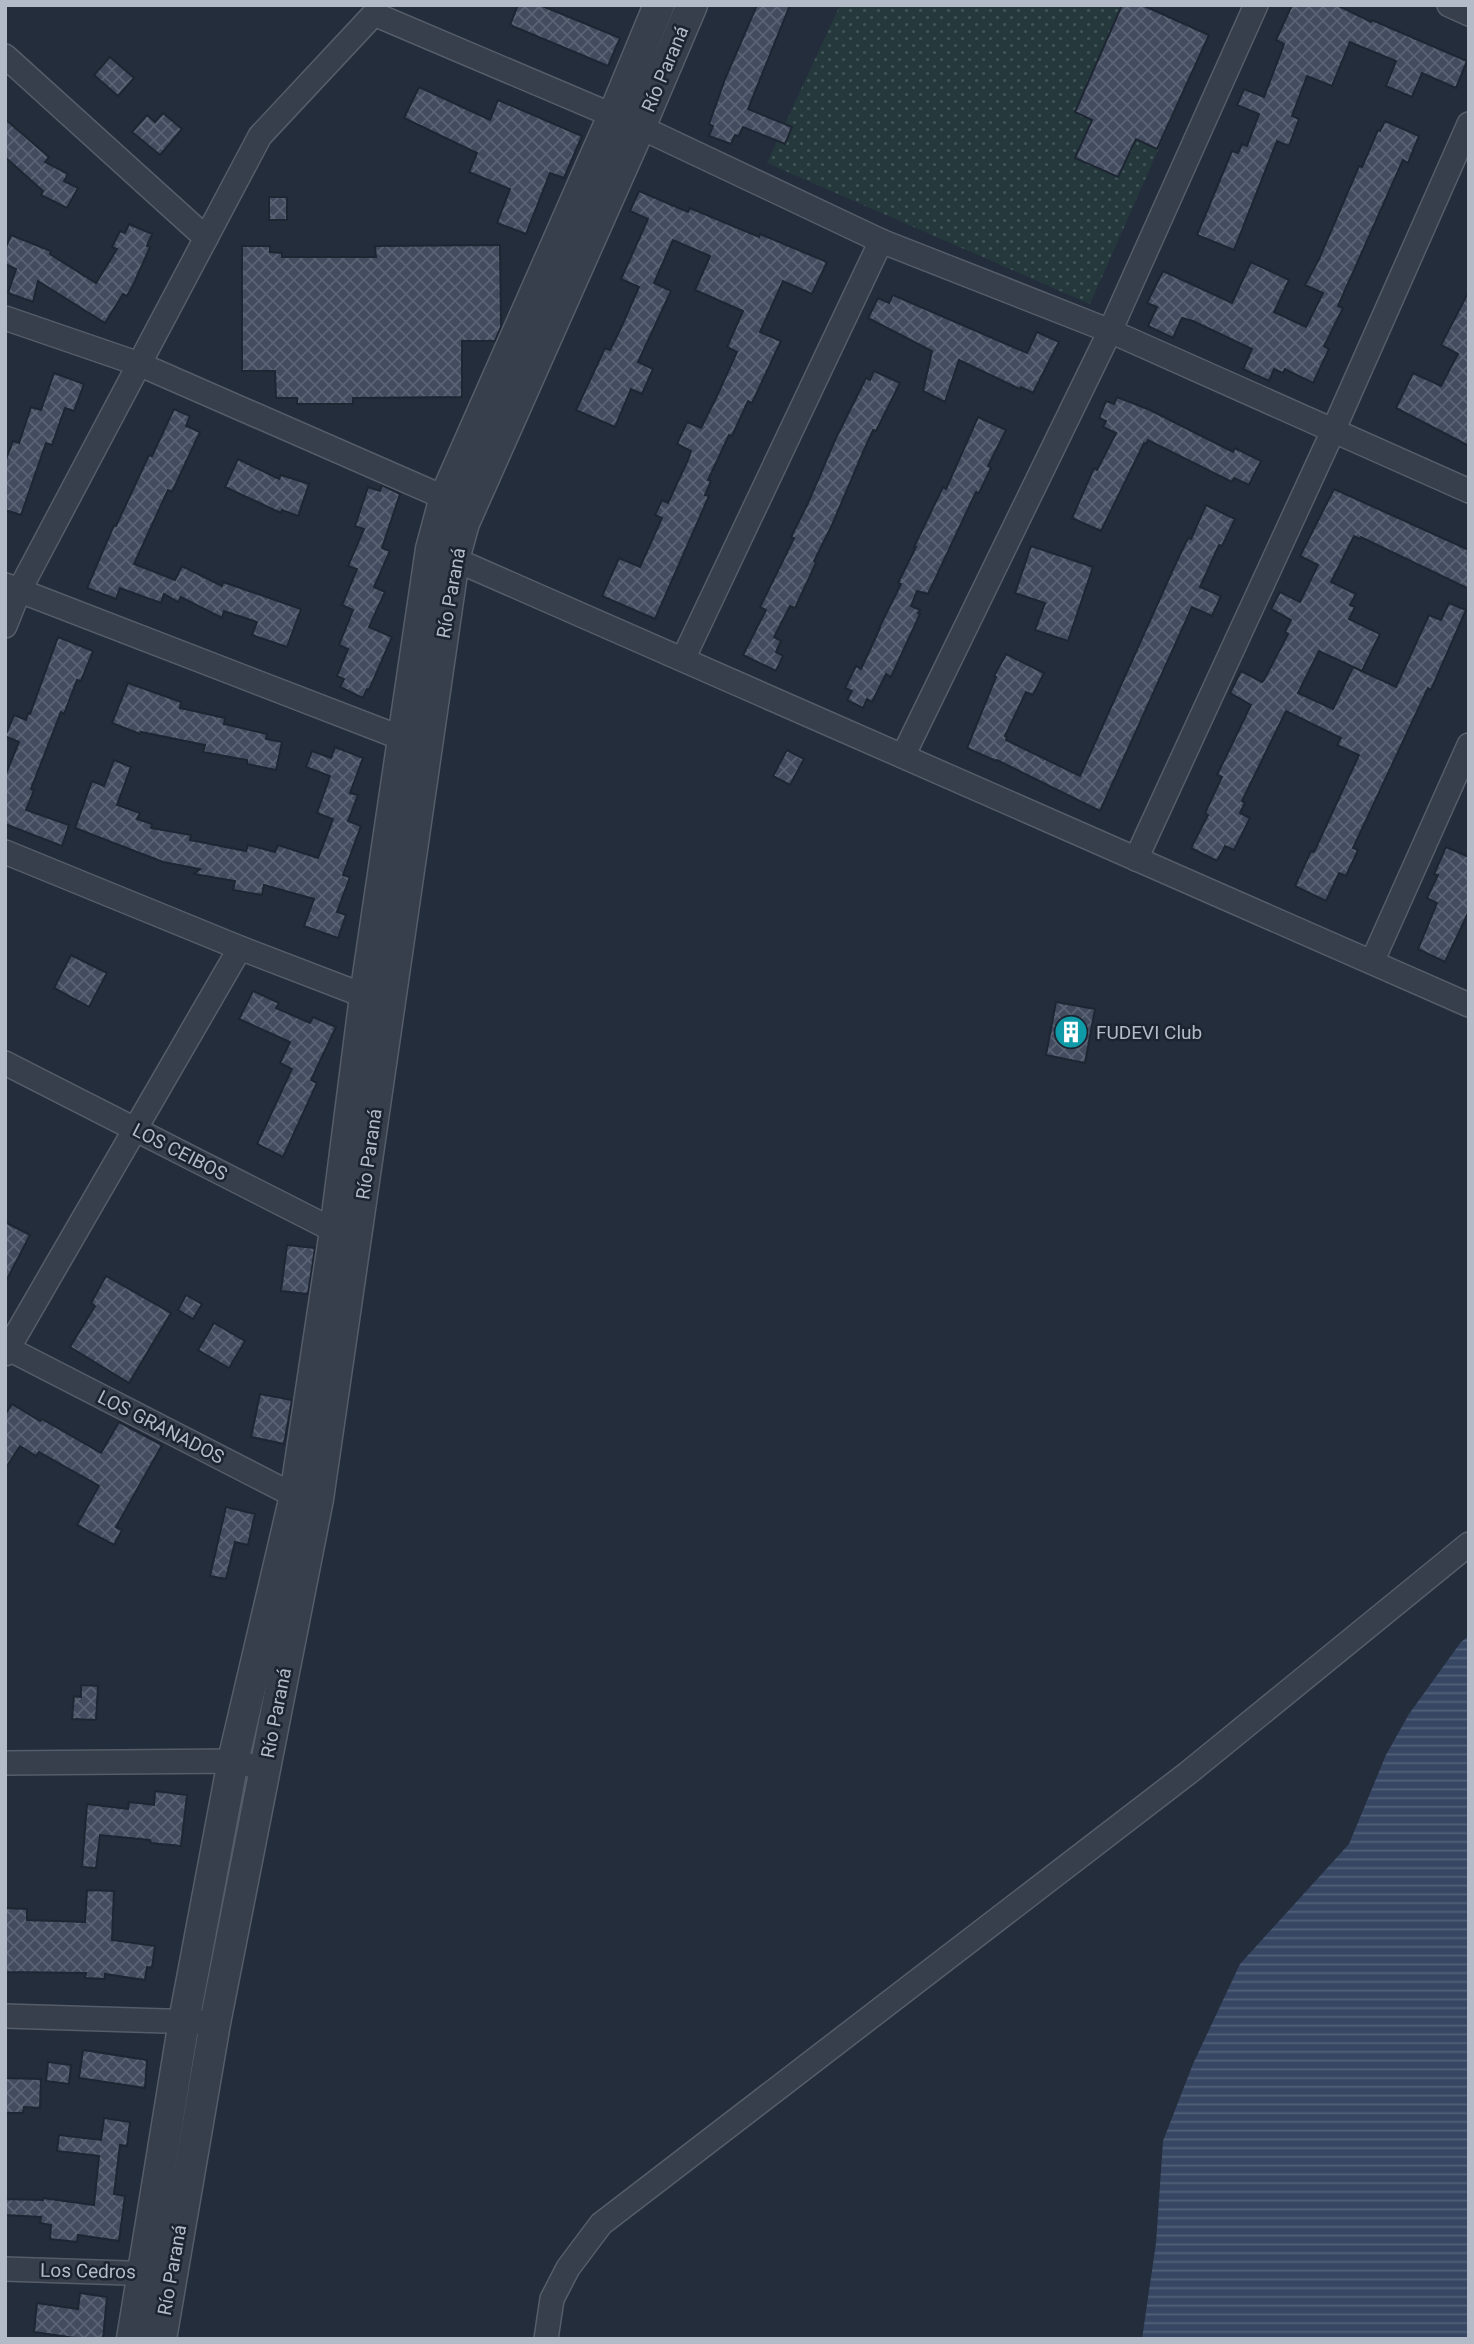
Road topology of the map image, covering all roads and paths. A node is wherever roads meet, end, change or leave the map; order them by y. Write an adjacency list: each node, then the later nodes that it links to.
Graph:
1 (659, 5): 7 (street, Río Paraná)
2 (692, 5): 9 (street, Río Paraná)
3 (1256, 5): 13 (street)
4 (1449, 5): 5 (street)
5 (1469, 14)
6 (5, 56): 10 (street)
7 (613, 116): 9 (street); 10 (street); 17 (street, Río Paraná)
8 (1469, 124): 15 (street)
9 (640, 127): 11 (street); 17 (street, Río Paraná)
10 (206, 237): 14 (street)
11 (881, 242): 13 (street); 21 (street)
12 (5, 318): 14 (street)
13 (1111, 331): 15 (street); 24 (street)
14 (139, 364): 17 (street); 19 (street)
15 (1333, 431): 16 (street); 26 (street)
16 (1469, 491)
17 (457, 503): 18 (street, Río Paraná)
18 (443, 554): 21 (street); 22 (street, Río Paraná)
19 (12, 588): 20 (street); 22 (street)
20 (5, 626)
21 (683, 659): 24 (street)
22 (415, 743): 29 (street, Río Paraná)
23 (1469, 745): 28 (street)
24 (903, 756): 26 (street)
25 (5, 852): 27 (street)
26 (1136, 859): 28 (street)
27 (240, 948): 29 (street); 32 (street)
28 (1372, 962): 30 (street)
29 (378, 998): 33 (street, Río Paraná)
30 (1469, 1005)
31 (5, 1063): 32 (street, LOS CEIBOS)
32 (135, 1128): 33 (street, LOS CEIBOS); 34 (street)
33 (346, 1233): 35 (street, Río Paraná)
34 (6, 1350): 35 (street, LOS GRANADOS)
35 (307, 1497): 37 (street, Río Paraná); 39 (street, Río Paraná)
36 (1469, 1544): 47 (street)
37 (233, 1761): 38 (street); 39 (street); 41 (street, Río Paraná)
38 (5, 1763)
39 (265, 1769): 42 (street, Río Paraná)
40 (5, 2015): 41 (street)
41 (184, 2021): 42 (street); 44 (street, Río Paraná)
42 (215, 2023): 44 (street, Río Paraná)
43 (5, 2269): 44 (street, Los Cedros)
44 (157, 2274): 45 (street, Río Paraná); 46 (street, Río Paraná)
45 (132, 2339)
46 (160, 2339)
47 (546, 2339)

